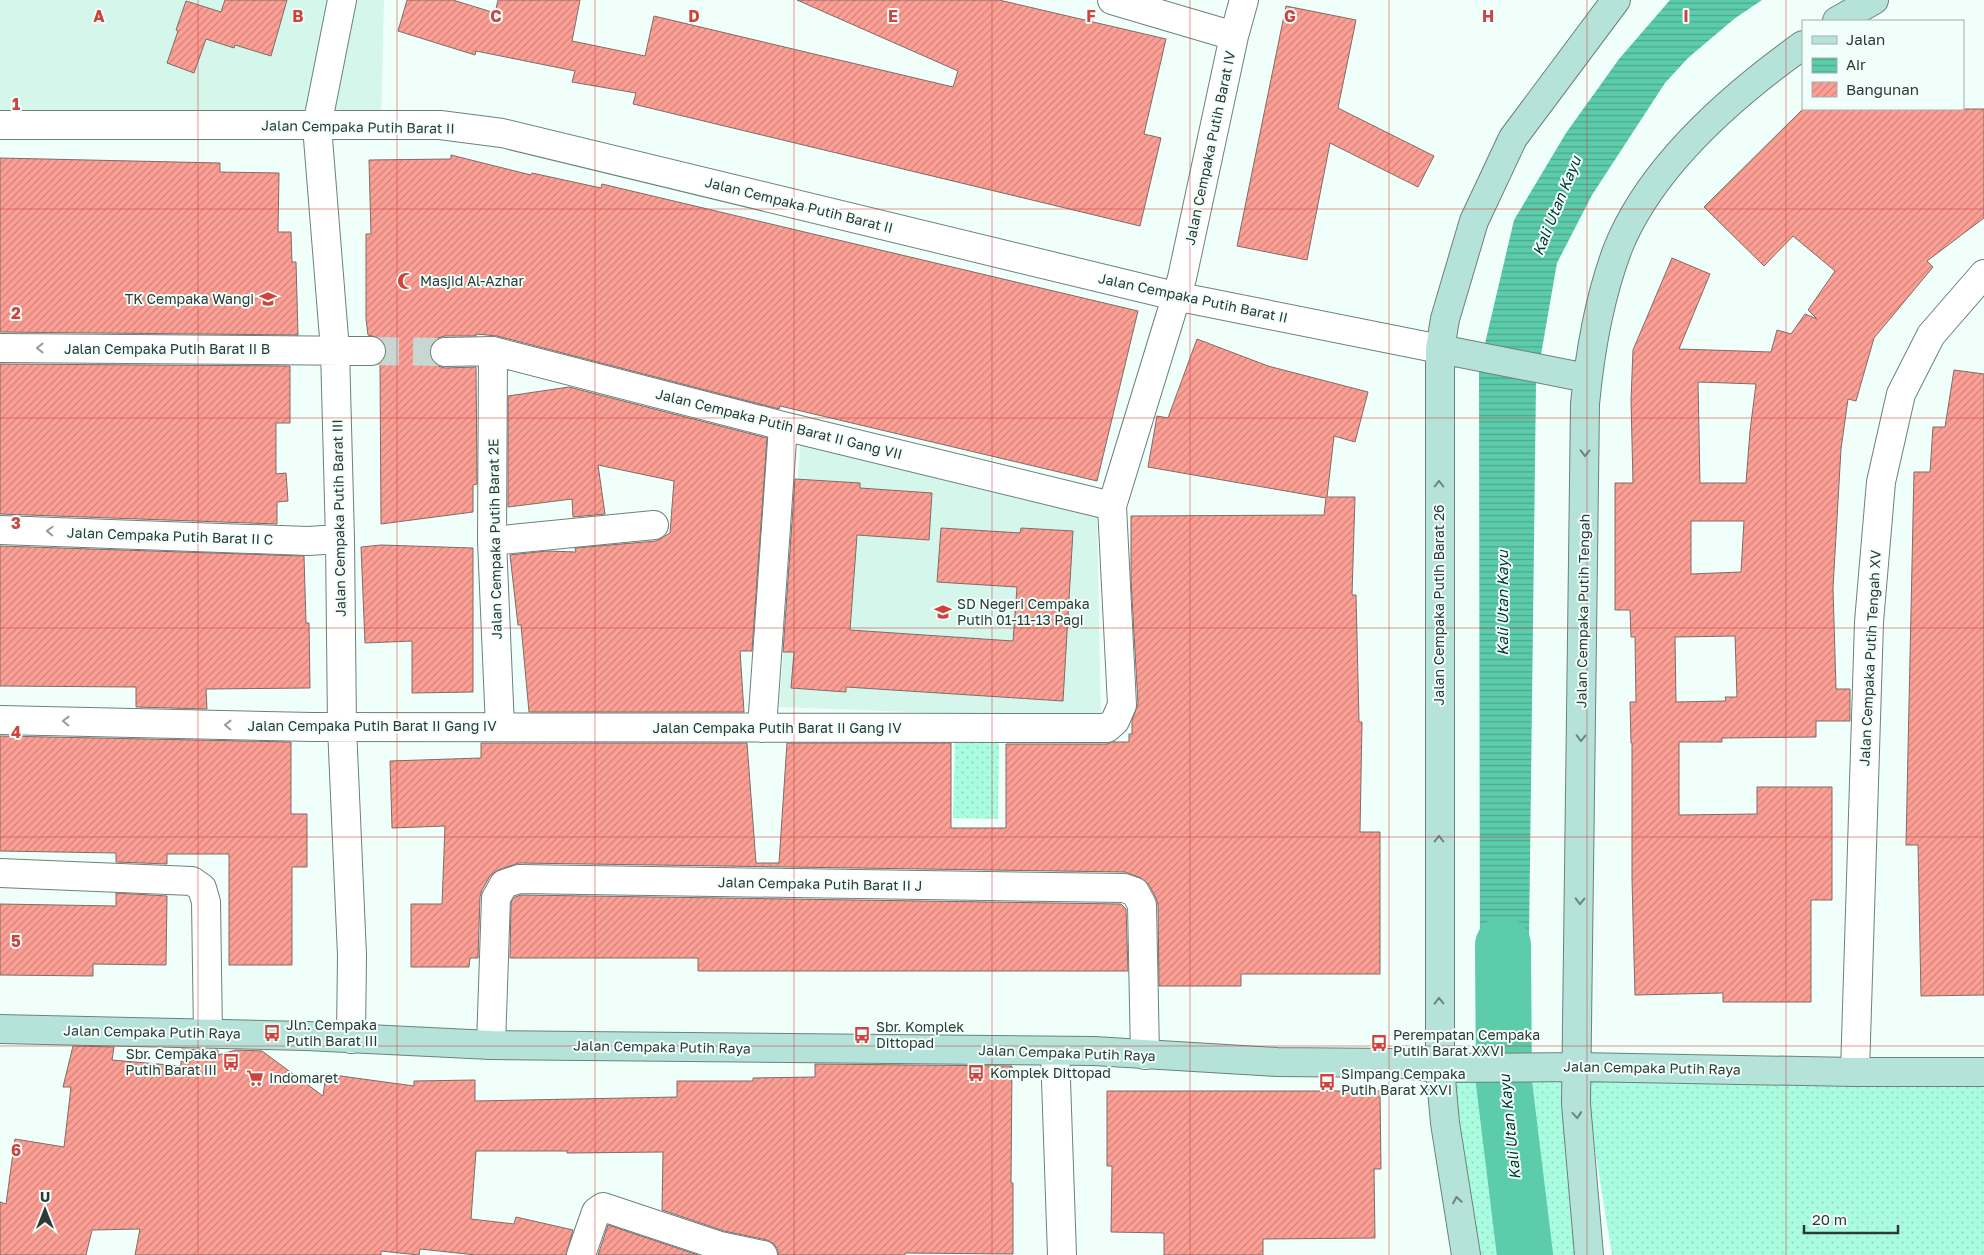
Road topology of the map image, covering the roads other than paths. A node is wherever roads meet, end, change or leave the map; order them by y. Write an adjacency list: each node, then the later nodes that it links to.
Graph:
1 (342, 0): 10 (street, Jalan Cempaka Putih Barat III)
2 (1112, 0): 7 (street, Jalan Cempaka Putih Barat IV)
3 (1244, 0): 7 (street)
4 (1616, 0): 17 (street, Jalan Cempaka Putih Barat 26)
5 (1874, 0): 6 (street)
6 (1839, 20)
7 (1234, 36): 12 (street, Jalan Cempaka Putih Barat IV)
8 (1802, 45): 19 (street, Jalan Cempaka Putih Tengah)
9 (0, 125): 10 (street, Jalan Cempaka Putih Barat II)
10 (317, 126): 12 (street, Jalan Cempaka Putih Barat II); 14 (street, Jalan Cempaka Putih Barat III)
11 (1984, 274): 39 (street, Jalan Cempaka Putih Tengah XV)
12 (1175, 296): 17 (street, Jalan Cempaka Putih Barat II); 21 (street, Jalan Cempaka Putih Barat II Gang IV)
13 (0, 348): 14 (street, Jalan Cempaka Putih Barat II B, one-way to 13)
14 (334, 350): 15 (street); 24 (street, Jalan Cempaka Putih Barat III)
15 (371, 351)
16 (493, 351): 18 (street, Jalan Cempaka Putih Barat II Gang VII); 20 (street, Jalan Cempaka Putih Barat II Gang VII); 25 (street, Jalan Cempaka Putih Barat 2E)
17 (1449, 351): 19 (street, Jalan Cempaka Putih Barat II); 38 (street, Jalan Cempaka Putih Barat 26, one-way to 17)
18 (445, 352)
19 (1587, 378): 37 (street, Jalan Cempaka Putih Tengah, one-way to 37)
20 (783, 426): 21 (street, Jalan Cempaka Putih Barat II Gang VII); 29 (street)
21 (1112, 506): 29 (street, Jalan Cempaka Putih Barat II Gang IV)
22 (654, 525): 25 (street)
23 (0, 530): 24 (street, Jalan Cempaka Putih Barat II C, one-way to 23)
24 (340, 539): 27 (street, Jalan Cempaka Putih Barat III)
25 (492, 541): 28 (street, Jalan Cempaka Putih Barat 2E)
26 (0, 720): 27 (street, Jalan Cempaka Putih Barat II Gang IV, one-way to 26)
27 (342, 727): 28 (street, Jalan Cempaka Putih Barat II Gang IV); 33 (street, Jalan Cempaka Putih Barat III)
28 (500, 727): 29 (street, Jalan Cempaka Putih Barat II Gang IV)
29 (762, 728)
30 (0, 873): 32 (street)
31 (0, 1030): 32 (street, Jalan Cempaka Putih Raya)
32 (208, 1033): 33 (street, Jalan Cempaka Putih Raya)
33 (350, 1039): 34 (street, Jalan Cempaka Putih Raya)
34 (491, 1046): 35 (street, Jalan Cempaka Putih Raya); 36 (street, Jalan Cempaka Putih Barat II J)
35 (1055, 1051): 36 (street, Jalan Cempaka Putih Raya); 43 (street)
36 (1145, 1055): 38 (street, Jalan Cempaka Putih Raya)
37 (1578, 1067): 38 (street, Jalan Cempaka Putih Raya); 39 (street, Jalan Cempaka Putih Raya); 45 (street, Jalan Cempaka Putih Tengah, one-way to 45)
38 (1448, 1068): 44 (street, Jalan Cempaka Putih Barat 26, one-way to 38)
39 (1855, 1072): 40 (street, Jalan Cempaka Putih Raya)
40 (1984, 1072)
41 (581, 1255): 42 (street)
42 (763, 1255)
43 (1062, 1255)
44 (1466, 1255)
45 (1589, 1255)

